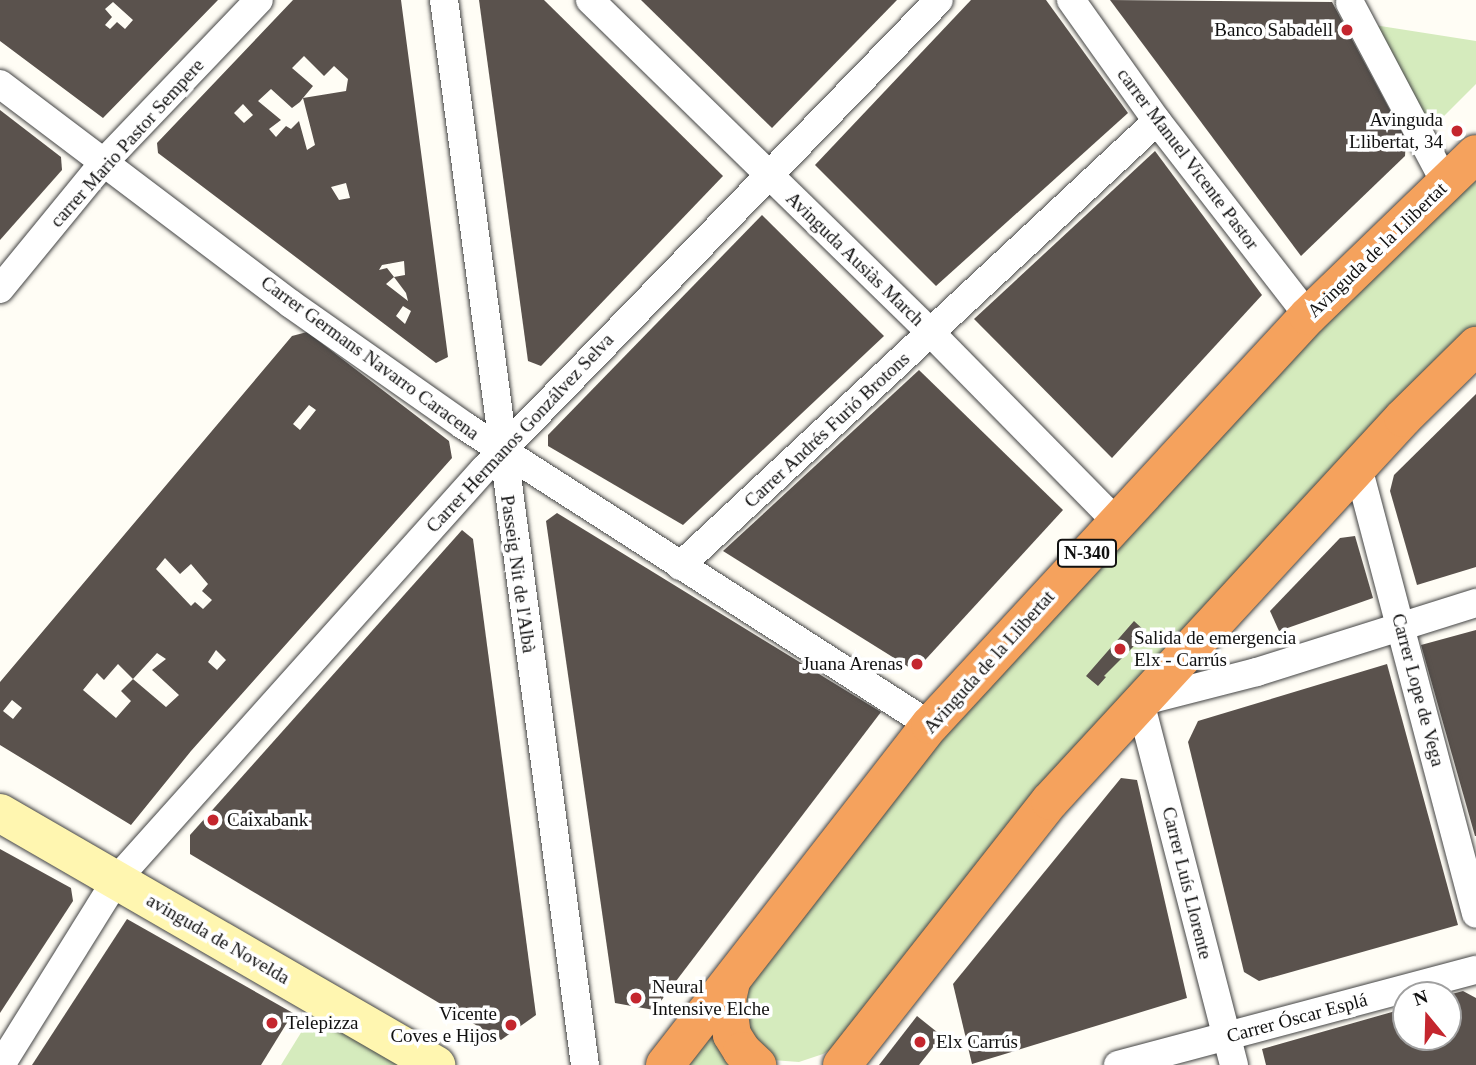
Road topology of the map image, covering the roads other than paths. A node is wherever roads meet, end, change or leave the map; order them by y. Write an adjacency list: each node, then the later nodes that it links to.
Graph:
1 (259, 0): 10 (street, carrer Mario Pastor Sempere)
2 (444, 0): 17 (street, Passeig Nit de l'Albà)
3 (590, 0): 11 (street, Avinguda Ausiàs March)
4 (939, 0): 11 (street, Carrer Hermanos Gonzálvez Selva)
5 (1071, 0): 8 (street, carrer Manuel Vicente Pastor)
6 (1350, 3): 12 (street)
7 (0, 84): 10 (street, Carrer Germans Navarro Caracena)
8 (1157, 121): 14 (street, carrer Manuel Vicente Pastor); 15 (street, Carrer Andrés Furió Brotons)
9 (1476, 154): 12 (highway, Avinguda de la Llibertat / N-340)
10 (104, 162): 13 (street, carrer Mario Pastor Sempere); 17 (street, Carrer Germans Navarro Caracena)
11 (768, 174): 15 (street, Avinguda Ausiàs March); 17 (street, Carrer Hermanos Gonzálvez Selva)
12 (1446, 184): 14 (highway, Avinguda de la Llibertat / N-340)
13 (0, 289)
14 (1308, 316): 19 (highway, Avinguda de la Llibertat / N-340)
15 (931, 333): 19 (street, Avinguda Ausiàs March); 20 (street, Carrer Andrés Furió Brotons)
16 (1476, 346): 18 (highway)
17 (502, 452): 20 (street, Carrer Germans Navarro Caracena); 26 (street, Carrer Hermanos Gonzálvez Selva); 34 (street, Passeig Nit de l'Albà)
18 (1358, 467): 22 (street, Carrer Lope de Vega); 23 (highway)
19 (1116, 521): 24 (highway, Avinguda de la Llibertat / N-340)
20 (680, 566): 24 (street, Carrer Germans Navarro Caracena)
21 (1476, 603): 22 (street)
22 (1402, 626): 23 (street); 27 (street, Carrer Lope de Vega)
23 (1140, 702): 30 (street, Carrer Luís Llorente); 31 (highway)
24 (930, 725): 29 (highway, Avinguda de la Llibertat / N-340)
25 (0, 813): 26 (main road, avinguda de Novelda)
26 (116, 880): 32 (street, Carrer Hermanos Gonzálvez Selva); 33 (main road, avinguda de Novelda)
27 (1476, 914)
28 (1476, 970): 30 (street, Carrer Óscar Esplá)
29 (731, 982): 35 (highway, Avinguda de la Llibertat / N-340); 36 (highway)
30 (1227, 1036): 37 (street, Carrer Óscar Esplá); 38 (street, Carrer Luís Llorente)
31 (842, 1064)
32 (1, 1065)
33 (436, 1065)
34 (585, 1065)
35 (665, 1065)
36 (757, 1065)
37 (1118, 1065)
38 (1234, 1065)

